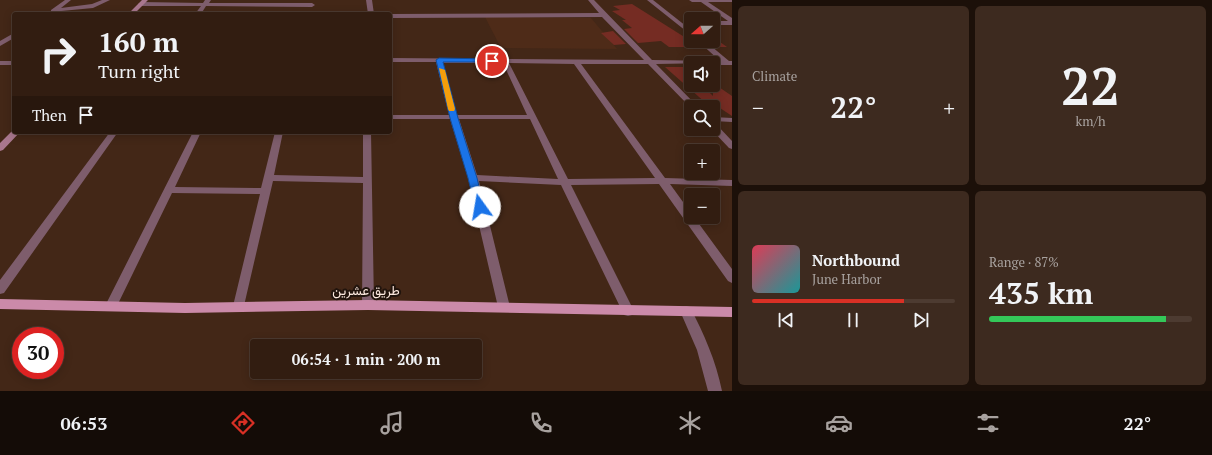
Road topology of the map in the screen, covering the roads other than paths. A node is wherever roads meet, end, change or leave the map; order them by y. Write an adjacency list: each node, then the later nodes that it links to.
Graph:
1 (68, 0): 13 (street)
2 (107, 0): 14 (street)
3 (369, 0): 18 (street)
4 (591, 0): 19 (street)
5 (650, 0): 22 (street)
6 (692, 0): 7 (street)
7 (702, 0): 8 (street); 21 (street)
8 (732, 0)
9 (143, 2): 10 (street); 15 (street)
10 (206, 2): 12 (street); 16 (street)
11 (313, 2): 12 (street); 17 (street)
12 (258, 5)
13 (52, 12)
14 (57, 12)
15 (133, 12)
16 (199, 12)
17 (310, 12)
18 (370, 12)
19 (604, 15): 20 (street); 35 (street)
20 (392, 16)
21 (732, 22): 24 (street)
22 (679, 23): 23 (street); 25 (street)
23 (684, 23)
24 (720, 23)
25 (684, 27)
26 (12, 36): 27 (street)
27 (0, 44)
28 (710, 48): 36 (street)
29 (392, 60): 30 (street)
30 (439, 60): 31 (street); 40 (street)
31 (505, 61): 32 (street); 38 (street)
32 (576, 61): 35 (street); 54 (street)
33 (0, 63): 34 (street)
34 (12, 63)
35 (652, 63): 36 (street); 37 (street)
36 (730, 64)
37 (687, 100)
38 (532, 117): 40 (street); 55 (street)
39 (392, 118): 40 (street)
40 (454, 118): 52 (street)
41 (720, 119): 42 (street)
42 (732, 120)
43 (720, 133): 49 (street)
44 (14, 134): 50 (street)
45 (113, 134): 60 (street)
46 (196, 134): 57 (street)
47 (279, 134): 51 (street)
48 (366, 134): 53 (street)
49 (732, 146)
50 (0, 148)
51 (269, 178): 53 (street); 58 (street)
52 (473, 178): 55 (street); 65 (street)
53 (368, 180): 62 (street)
54 (662, 181): 55 (street); 56 (street); 59 (street)
55 (564, 182): 66 (street)
56 (732, 183)
57 (170, 190): 58 (street); 63 (street)
58 (266, 191): 64 (street)
59 (732, 278)
60 (0, 289)
61 (0, 304): 63 (main road, طريق عشرين)
62 (368, 305): 64 (main road, طريق عشرين); 65 (main road, طريق عشرين)
63 (111, 306): 64 (main road, طريق عشرين)
64 (239, 306)
65 (504, 307): 66 (main road, طريق عشرين)
66 (628, 311): 67 (main road, طريق عشرين)
67 (686, 311): 68 (main road, طريق عشرين); 69 (street)
68 (732, 312)
69 (714, 391)

